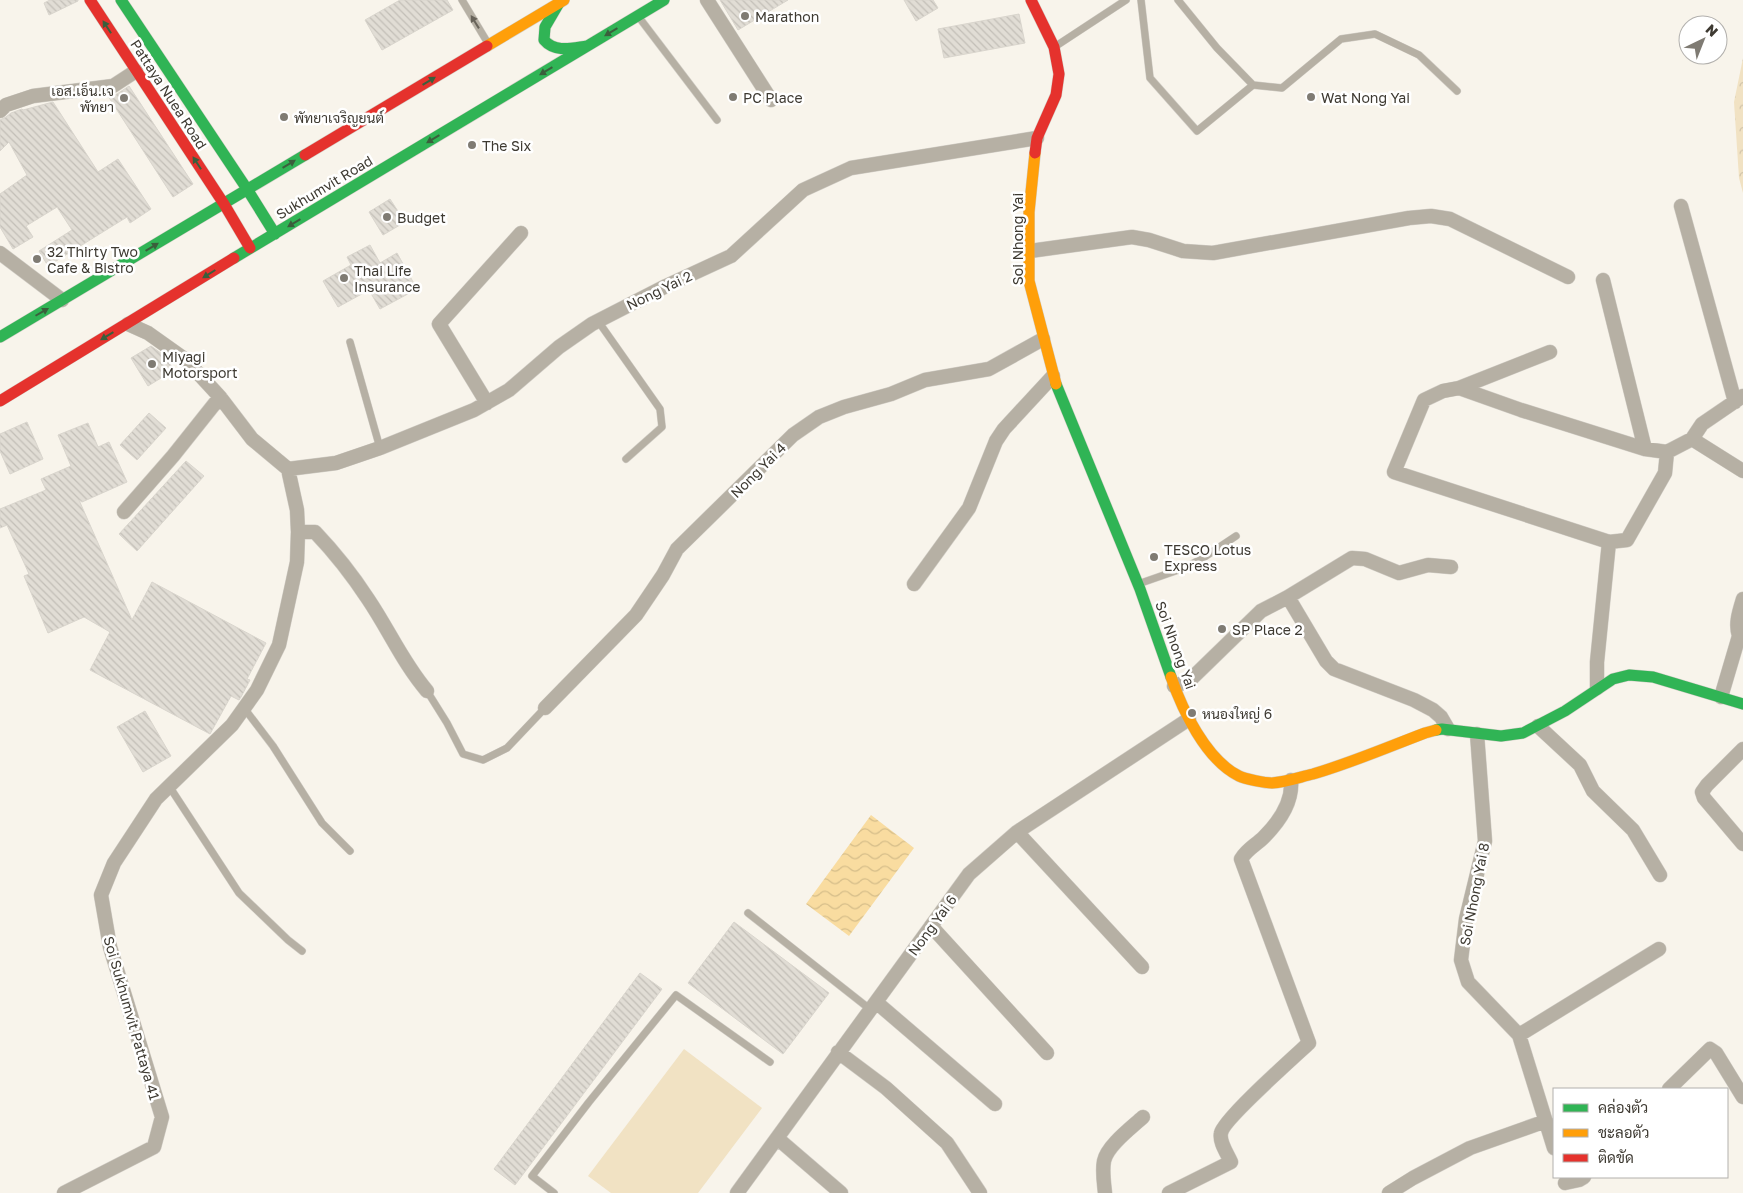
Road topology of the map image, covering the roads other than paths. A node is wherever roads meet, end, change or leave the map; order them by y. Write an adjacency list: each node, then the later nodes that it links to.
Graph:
1 (90, 0): 15 (main road, Pattaya Nuea Road, one-way to 1)
2 (121, 0): 22 (main road, Pattaya Nuea Road)
3 (462, 0): 12 (lane, one-way to 3)
4 (664, 0): 11 (main road, Sukhumvit Road)
5 (707, 0): 18 (street)
6 (1031, 0): 14 (main road, Soi Nhong Yai)
7 (1126, 0): 14 (lane)
8 (1142, 0): 16 (lane)
9 (1178, 0): 16 (lane)
10 (560, 1): 12 (main road); 13 (main road)
11 (638, 16): 13 (main road, Sukhumvit Road, one-way to 13); 20 (lane)
12 (489, 45): 22 (main road, one-way to 12)
13 (587, 46): 26 (main road, Sukhumvit Road, one-way to 26)
14 (1054, 47): 21 (main road, Soi Nhong Yai)
15 (136, 70): 19 (street); 23 (main road, Pattaya Nuea Road, one-way to 15)
16 (1253, 84): 17 (lane)
17 (1457, 91)
18 (771, 100)
19 (0, 111)
20 (717, 120)
21 (1037, 138): 28 (main road, Soi Nhong Yai); 33 (street, Nong Yai 2)
22 (247, 189): 23 (main road); 26 (main road, Pattaya Nuea Road)
23 (224, 204): 27 (main road, Pattaya Nuea Road); 32 (main road, one-way to 23)
24 (1681, 206): 42 (street)
25 (521, 233): 44 (street)
26 (275, 234): 27 (main road, Sukhumvit Road)
27 (250, 248): 34 (main road, Sukhumvit Road, one-way to 34)
28 (1030, 250): 30 (street); 36 (main road, Soi Nhong Yai)
29 (0, 253): 32 (street)
30 (1568, 277)
31 (1603, 280): 47 (street)
32 (62, 300): 35 (main road, one-way to 32)
33 (598, 321): 44 (street, Nong Yai 2); 49 (lane)
34 (128, 324): 41 (street); 43 (main road, Sukhumvit Road, one-way to 43)
35 (0, 337)
36 (1043, 339): 39 (main road, Soi Nhong Yai); 67 (street, Nong Yai 4)
37 (350, 342): 46 (lane)
38 (1550, 352): 40 (street)
39 (1053, 376): 57 (street); 58 (main road, Soi Nhong Yai)
40 (1459, 388): 47 (street); 55 (street)
41 (220, 397): 50 (street); 52 (street)
42 (1739, 399): 45 (street)
43 (0, 401)
44 (487, 403): 46 (street, Nong Yai 2)
45 (1692, 439): 48 (street); 51 (street)
46 (380, 448): 50 (street, Nong Yai 2)
47 (1645, 449): 48 (street)
48 (1667, 452): 55 (street)
49 (626, 459)
50 (288, 469): 53 (street, Soi Sukhumvit Pattaya 41)
51 (1743, 471)
52 (124, 512)
53 (298, 532): 63 (street); 66 (street, Soi Sukhumvit Pattaya 41)
54 (1236, 536): 58 (lane)
55 (1609, 542): 62 (street)
56 (1451, 567): 59 (street)
57 (914, 584)
58 (1138, 584): 61 (main road, Soi Nhong Yai)
59 (1288, 597): 61 (street); 70 (street)
60 (1743, 599): 64 (street)
61 (1174, 686): 68 (main road, Soi Nhong Yai)
62 (1597, 688): 64 (main road, Soi Nhong Yai); 69 (main road, Soi Nhong Yai)
63 (427, 691): 67 (lane)
64 (1721, 697): 65 (main road, Soi Nhong Yai)
65 (1743, 704)
66 (244, 708): 74 (street, Soi Sukhumvit Pattaya 41); 77 (lane)
67 (545, 708)
68 (1189, 719): 73 (main road, Soi Nhong Yai); 75 (street, Nong Yai 6)
69 (1538, 726): 71 (main road, Soi Nhong Yai); 78 (street)
70 (1448, 730): 71 (main road, Soi Nhong Yai); 73 (main road, Soi Nhong Yai)
71 (1478, 734): 85 (street, Soi Nhong Yai 8)
72 (1743, 749): 76 (street)
73 (1291, 780): 104 (street)
74 (169, 786): 82 (lane); 98 (street, Soi Sukhumvit Pattaya 41)
75 (1017, 832): 80 (street, Nong Yai 6); 83 (street)
76 (1743, 844)
77 (350, 851)
78 (1660, 875)
79 (748, 913): 84 (lane)
80 (931, 926): 84 (street, Nong Yai 6); 87 (street)
81 (1660, 949): 85 (street)
82 (302, 951)
83 (1142, 967)
84 (874, 1006): 86 (street, Nong Yai 6); 91 (street)
85 (1519, 1034): 93 (street, Soi Nhong Yai 8)
86 (838, 1052): 94 (street, Nong Yai 6); 102 (street)
87 (1047, 1053)
88 (770, 1062): 99 (lane)
89 (1670, 1088): 90 (street)
90 (1743, 1097)
91 (995, 1104)
92 (1143, 1116): 103 (street)
93 (1546, 1120): 95 (street, Soi Nhong Yai 8); 105 (street)
94 (777, 1138): 100 (street, Nong Yai 6); 101 (street)
95 (1553, 1144)
96 (1582, 1178): 97 (street)
97 (1566, 1184)
98 (64, 1193)
99 (554, 1193)
100 (737, 1193)
101 (841, 1193)
102 (980, 1193)
103 (1105, 1193)
104 (1169, 1193)
105 (1389, 1193)

